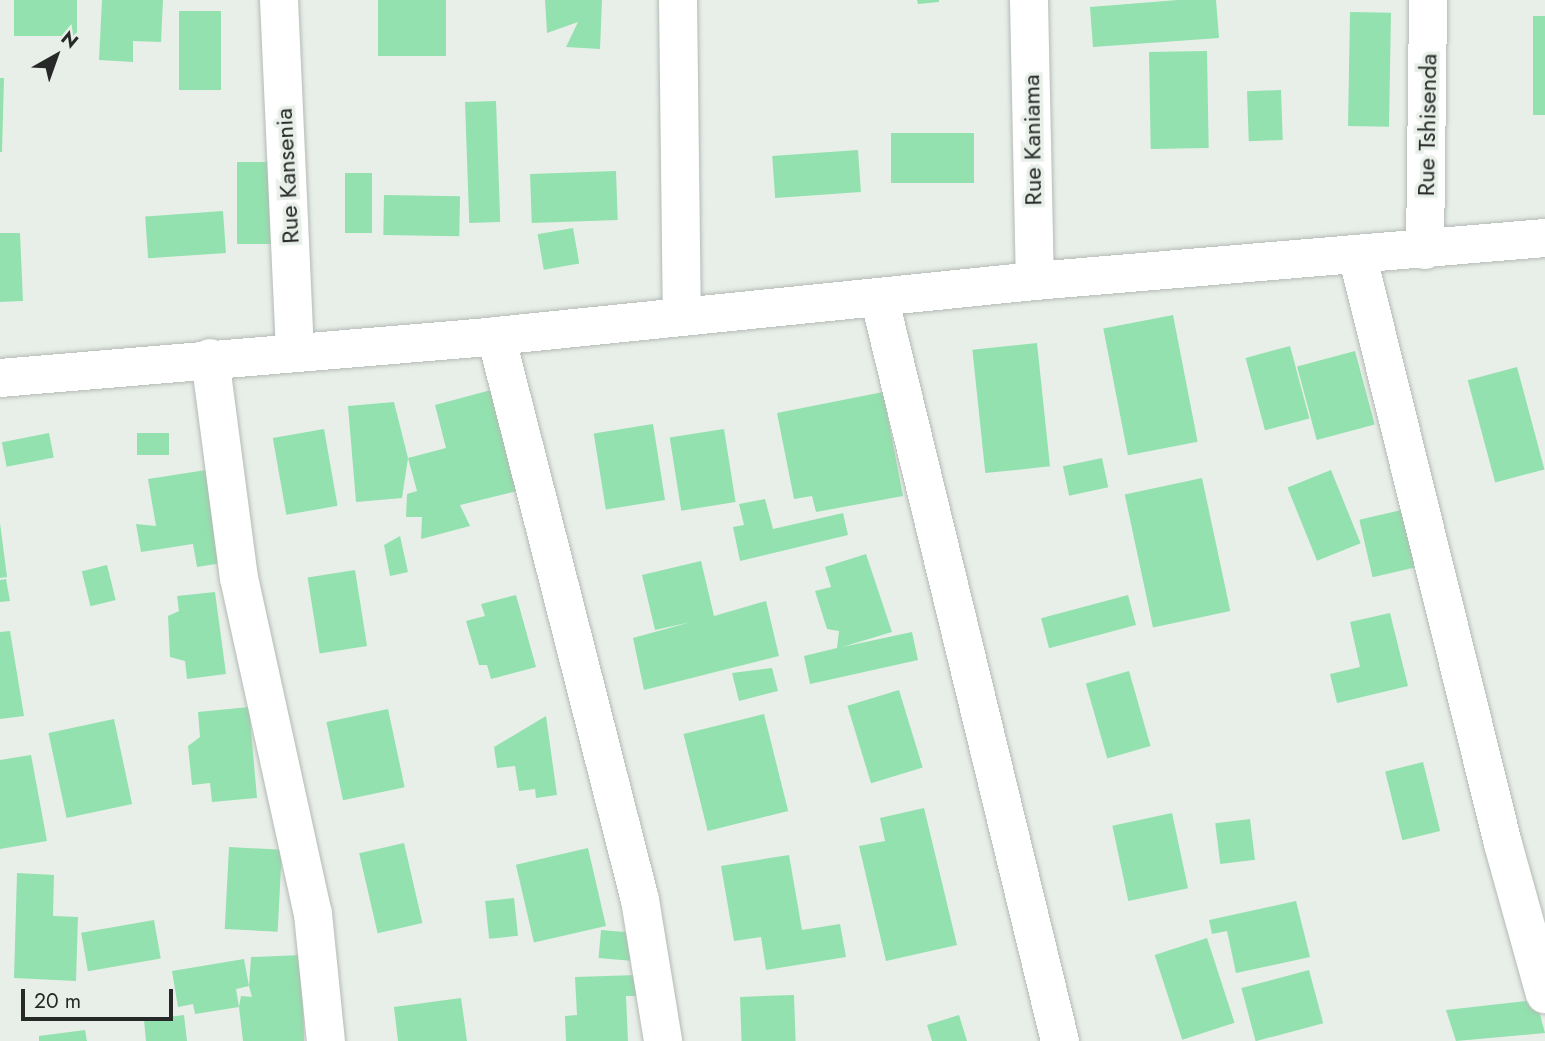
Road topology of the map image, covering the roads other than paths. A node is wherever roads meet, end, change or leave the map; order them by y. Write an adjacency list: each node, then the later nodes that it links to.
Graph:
1 (279, 0): 12 (street, Rue Kansenia)
2 (678, 0): 10 (street)
3 (1029, 0): 8 (street, Rue Kaniama)
4 (1429, 0): 6 (street, Rue Tshisenda)
5 (1545, 239): 6 (street)
6 (1425, 250): 7 (street)
7 (1357, 254): 8 (street); 15 (street)
8 (1035, 281): 9 (street)
9 (879, 297): 10 (street); 18 (street)
10 (682, 317): 11 (street)
11 (496, 336): 12 (street); 17 (street)
12 (295, 352): 13 (street)
13 (210, 358): 14 (street); 16 (street)
14 (0, 378)
15 (1545, 994)
16 (326, 1041)
17 (663, 1041)
18 (1060, 1041)

